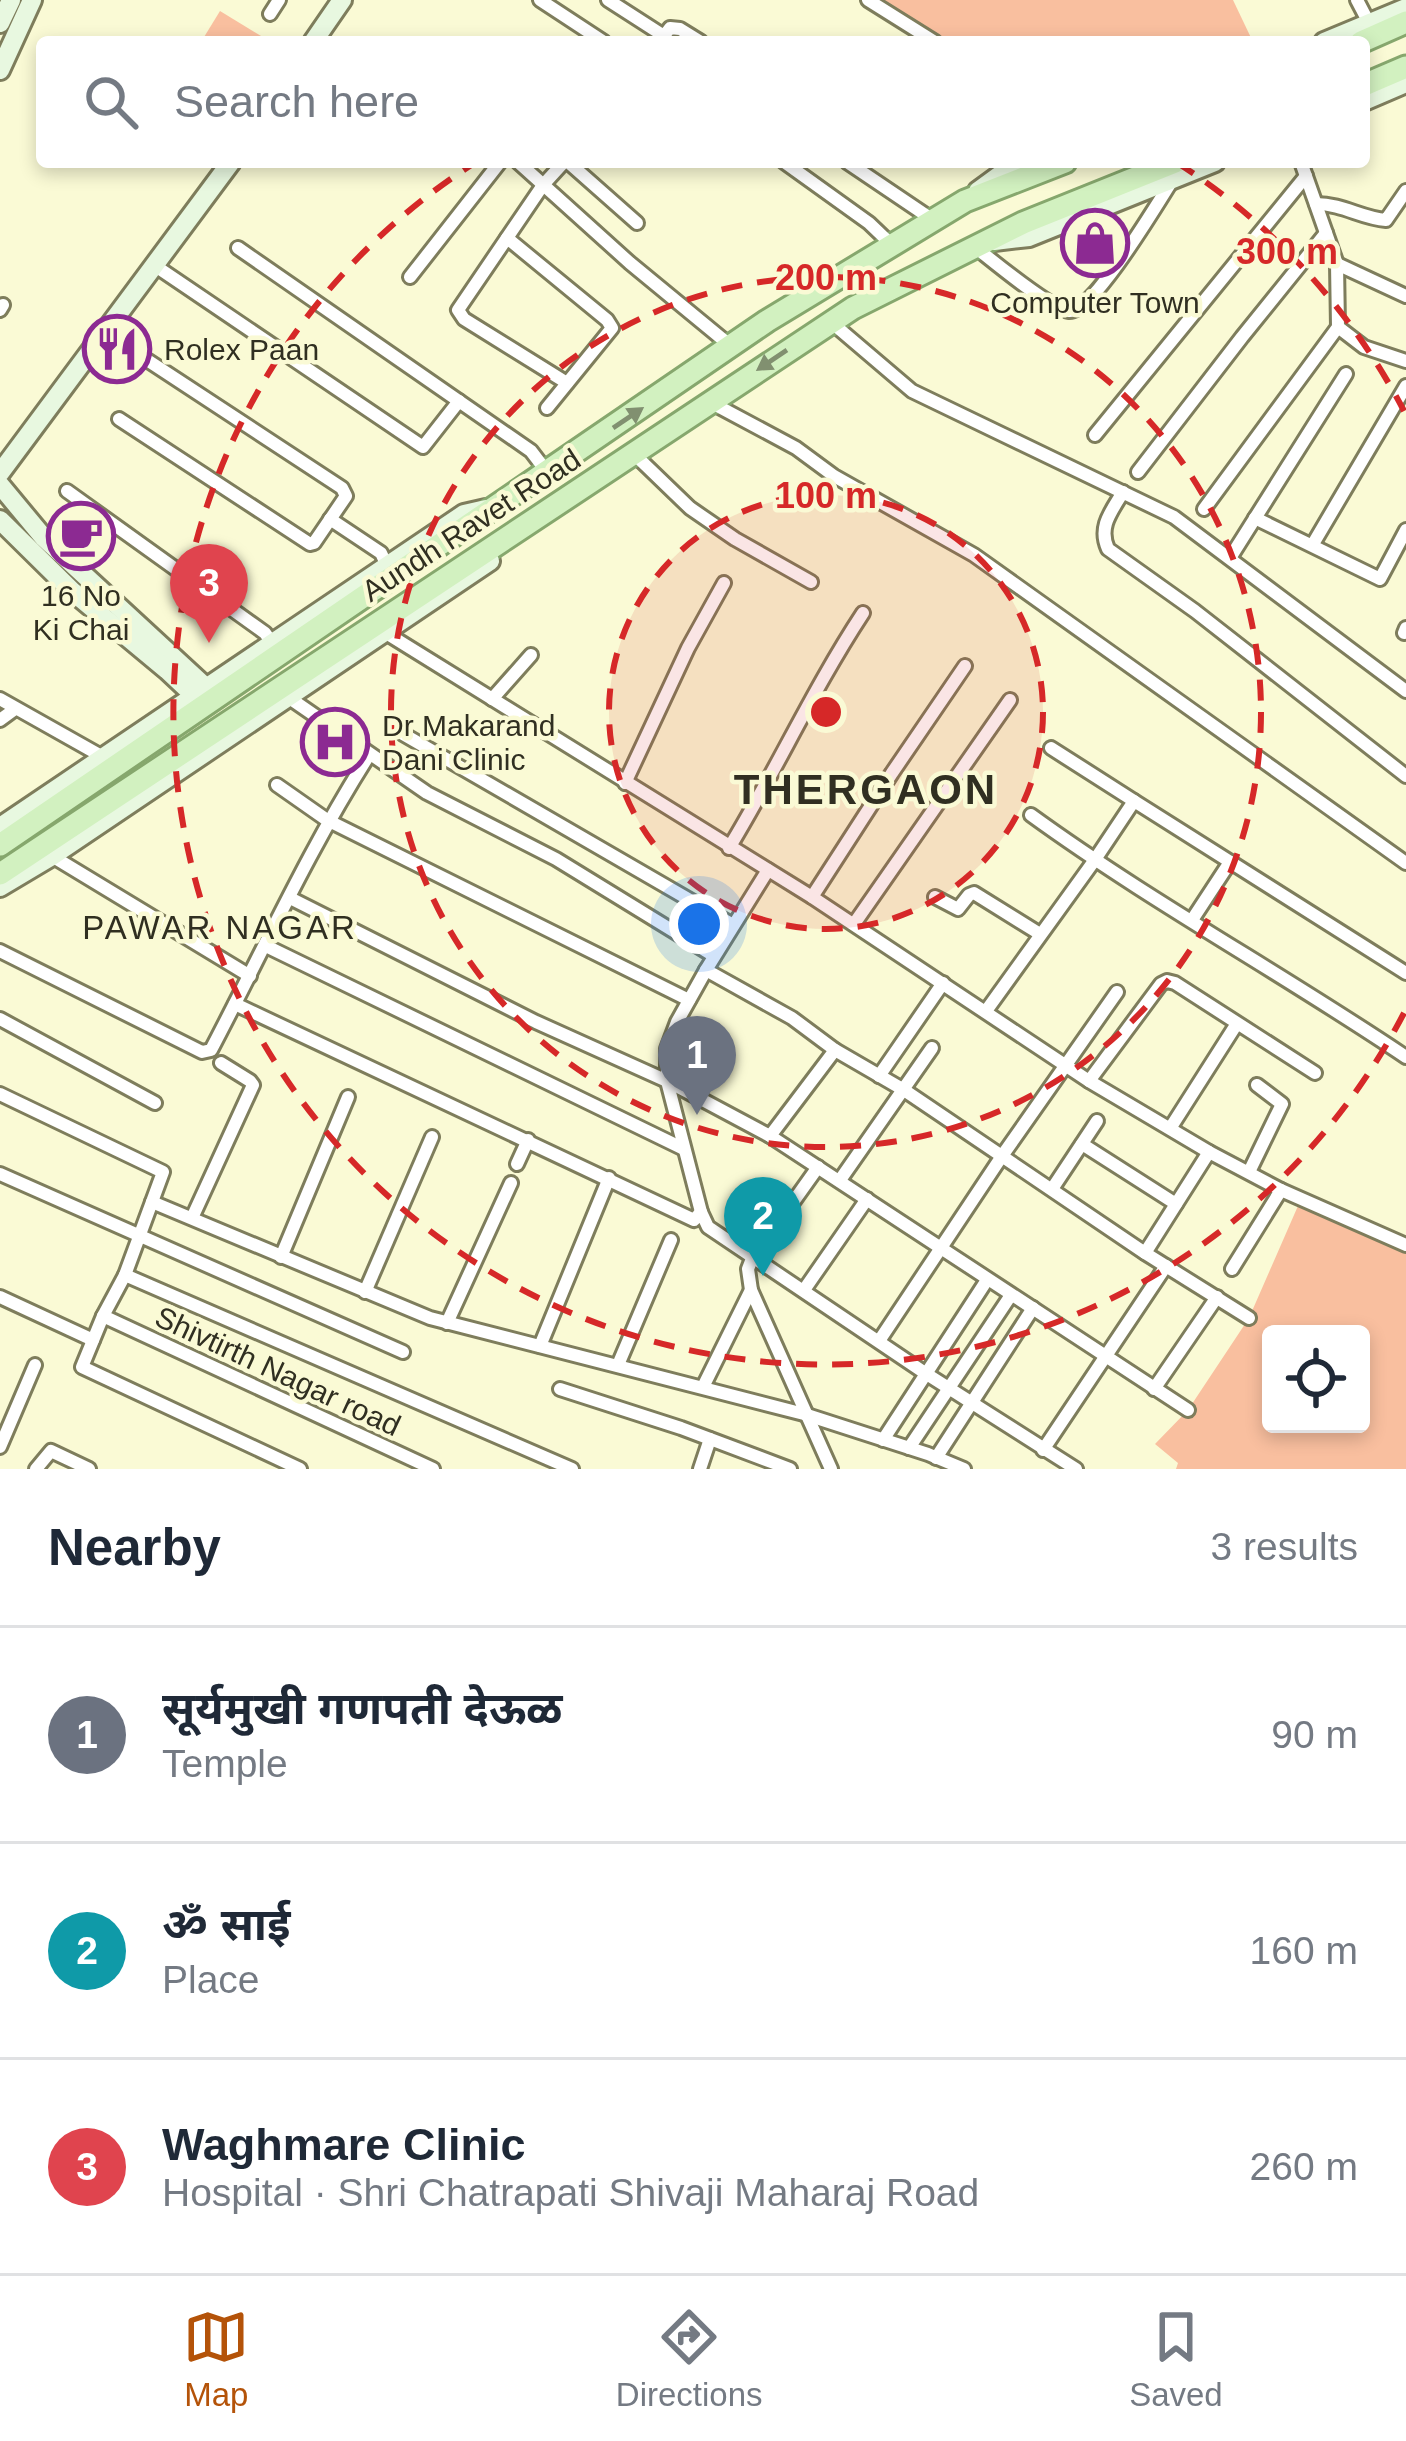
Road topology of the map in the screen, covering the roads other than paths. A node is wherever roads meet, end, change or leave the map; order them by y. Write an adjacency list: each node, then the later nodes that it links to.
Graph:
1 (10, 0): 11 (street)
2 (32, 0): 20 (street)
3 (279, 0): 10 (street)
4 (342, 0): 13 (street)
5 (540, 0): 14 (street)
6 (608, 0): 16 (street)
7 (868, 0): 18 (street)
8 (1357, 0): 12 (street)
9 (1402, 10): 12 (main road)
10 (270, 14)
11 (0, 23)
12 (1365, 33)
13 (317, 36)
14 (595, 36)
15 (664, 36): 17 (street)
16 (664, 36)
17 (692, 36)
18 (925, 36)
19 (1406, 67): 21 (main road)
20 (0, 70)
21 (1370, 82)
22 (1406, 83): 23 (street)
23 (1370, 98)
24 (227, 168): 47 (street)
25 (495, 168): 48 (street)
26 (525, 168): 35 (street)
27 (560, 168): 35 (street)
28 (573, 168): 40 (street)
29 (792, 168): 43 (street)
30 (856, 168): 39 (street)
31 (1012, 168): 37 (street)
32 (1050, 168): 37 (main road, Aundh Ravet Road)
33 (1304, 169): 38 (street); 62 (street)
34 (1174, 170): 44 (main road, Aundh Ravet Road); 44 (street); 44 (street)
35 (543, 184): 42 (street); 52 (street)
36 (1406, 191): 38 (street)
37 (964, 201): 39 (main road, Aundh Ravet Road)
38 (1316, 203): 41 (street)
39 (933, 220): 43 (main road, Aundh Ravet Road)
40 (637, 223)
41 (1327, 233): 46 (street); 65 (street)
42 (507, 238): 56 (street); 56 (street)
43 (892, 245): 52 (main road, Aundh Ravet Road)
44 (980, 245): 50 (main road, Aundh Ravet Road)
45 (238, 248): 58 (street)
46 (1337, 264): 49 (street); 51 (street)
47 (154, 265): 58 (street); 66 (street)
48 (410, 277)
49 (1406, 296)
50 (831, 322): 59 (main road, Aundh Ravet Road, one-way to 59); 69 (street)
51 (1338, 327): 54 (street); 71 (street)
52 (732, 347): 64 (main road, Aundh Ravet Road, one-way to 52)
53 (144, 358): 73 (street)
54 (1406, 361)
55 (1346, 374): 72 (street)
56 (567, 383): 60 (street)
57 (1406, 386): 77 (street)
58 (459, 401): 64 (street)
59 (710, 402): 63 (main road, Aundh Ravet Road); 110 (street)
60 (547, 408)
61 (119, 419): 73 (street)
62 (1095, 435)
63 (634, 454): 76 (main road, Aundh Ravet Road); 80 (street)
64 (547, 472): 70 (main road, Aundh Ravet Road)
65 (1138, 472)
66 (0, 473)
67 (0, 485): 86 (street)
68 (67, 491): 84 (street)
69 (1123, 492): 78 (street); 100 (street)
70 (497, 507): 79 (street); 107 (main road, Aundh Ravet Road)
71 (1204, 509)
72 (1255, 518): 77 (street); 78 (street)
73 (330, 519): 79 (street)
74 (0, 520): 86 (street)
75 (1406, 530): 77 (street)
76 (511, 534): 83 (street); 114 (main road, Aundh Ravet Road)
77 (1313, 544)
78 (1230, 558): 88 (street)
79 (387, 566): 84 (street)
80 (811, 582)
81 (724, 583): 101 (street)
82 (863, 613): 108 (street)
83 (386, 633): 90 (street); 92 (street)
84 (272, 644): 89 (street)
85 (531, 655): 92 (street)
86 (172, 665): 89 (street)
87 (965, 666): 116 (street)
88 (1406, 691)
89 (203, 693): 99 (street)
90 (288, 697): 98 (street); 109 (street)
91 (0, 699): 94 (street)
92 (492, 699): 101 (street)
93 (1010, 700): 120 (street)
94 (15, 709): 95 (street); 99 (street)
95 (0, 720)
96 (403, 734): 121 (street)
97 (1052, 748): 103 (street)
98 (369, 754): 105 (street); 125 (street)
99 (103, 758): 106 (street)
100 (1406, 776)
101 (625, 783): 108 (street)
102 (277, 785): 105 (street)
103 (1134, 801): 111 (street); 112 (street)
104 (1030, 815): 111 (street)
105 (327, 820): 118 (street); 131 (street)
106 (0, 827)
107 (0, 845)
108 (729, 848): 113 (street)
109 (52, 856): 115 (street); 128 (street)
110 (1404, 858)
111 (1094, 861): 119 (street); 122 (street)
112 (1230, 862): 119 (street); 127 (street)
113 (768, 870): 116 (street); 121 (street)
114 (0, 874)
115 (0, 887)
116 (812, 897): 120 (street)
117 (935, 897): 122 (street)
118 (290, 898): 123 (street); 143 (street)
119 (1192, 920): 138 (street)
120 (854, 924): 129 (street)
121 (733, 925): 125 (street)
122 (1040, 934): 133 (street)
123 (266, 946): 128 (street); 156 (street)
124 (0, 951): 132 (street)
125 (714, 956): 126 (street)
126 (706, 970): 131 (street); 137 (street)
127 (1406, 973)
128 (250, 976): 132 (street)
129 (943, 983): 133 (street); 142 (street)
130 (1118, 992): 140 (street)
131 (689, 1000): 143 (street)
132 (235, 1004): 154 (street)
133 (986, 1011): 140 (street)
134 (0, 1018): 149 (street)
135 (1236, 1025): 141 (street); 144 (street); 151 (street)
136 (932, 1048): 146 (street)
137 (836, 1050): 142 (street); 152 (street)
138 (1406, 1058)
139 (221, 1063): 172 (street)
140 (1065, 1064): 144 (street); 158 (street)
141 (1315, 1072)
142 (879, 1076): 146 (street)
143 (668, 1081): 152 (street); 156 (street)
144 (1089, 1081): 151 (street)
145 (1256, 1084): 161 (street)
146 (904, 1090): 158 (street); 164 (street)
147 (0, 1094): 169 (street)
148 (348, 1097): 178 (street)
149 (155, 1102)
150 (1097, 1121): 155 (street)
151 (1171, 1127): 157 (street)
152 (770, 1136): 160 (street)
153 (431, 1137): 186 (street)
154 (528, 1140): 159 (street); 163 (street)
155 (1082, 1144): 166 (street); 170 (street)
156 (684, 1148): 171 (street)
157 (1209, 1152): 161 (street); 170 (street)
158 (1002, 1156): 166 (street); 176 (street)
159 (517, 1164)
160 (818, 1167): 164 (street); 179 (street)
161 (1249, 1172): 167 (street)
162 (0, 1174): 173 (street)
163 (609, 1178): 171 (street); 196 (street)
164 (840, 1180): 168 (street)
165 (511, 1183): 193 (street)
166 (1052, 1189): 177 (street)
167 (1281, 1190): 175 (street); 181 (street)
168 (867, 1199): 176 (street); 185 (street)
169 (152, 1202): 172 (street); 173 (street)
170 (1176, 1204): 177 (street)
171 (701, 1212): 179 (street)
172 (192, 1218): 178 (street)
173 (139, 1237): 182 (street); 197 (street)
174 (671, 1240): 200 (street)
175 (1406, 1246)
176 (940, 1247): 183 (street); 195 (street)
177 (1145, 1253): 180 (street)
178 (280, 1257): 186 (street)
179 (753, 1257): 184 (street); 185 (street)
180 (1166, 1266): 189 (street); 198 (street)
181 (1232, 1269)
182 (124, 1275): 191 (street); 219 (street)
183 (987, 1280): 187 (street); 201 (street)
184 (751, 1289): 203 (street); 208 (street)
185 (804, 1290): 195 (street)
186 (365, 1292): 193 (street)
187 (1011, 1295): 190 (street); 202 (street)
188 (0, 1297): 194 (street)
189 (1217, 1297): 192 (street); 205 (street)
190 (1034, 1308): 198 (street); 206 (street)
191 (103, 1316): 194 (street); 218 (street, Shivtirth Nagar road)
192 (1249, 1318)
193 (447, 1323): 196 (street)
194 (93, 1340): 217 (street)
195 (879, 1341): 201 (street)
196 (540, 1346): 200 (street)
197 (404, 1352)
198 (1105, 1357): 205 (street); 213 (street)
199 (35, 1365): 211 (street)
200 (618, 1365): 203 (street)
201 (926, 1373): 202 (street); 210 (street)
202 (950, 1387): 206 (street); 212 (street)
203 (703, 1388): 208 (street)
204 (560, 1389): 209 (street)
205 (1154, 1389): 207 (street)
206 (973, 1403): 213 (street); 214 (street)
207 (1188, 1410)
208 (805, 1414): 210 (street); 222 (street)
209 (710, 1439): 220 (street); 221 (street)
210 (883, 1440): 212 (street)
211 (0, 1448)
212 (909, 1448): 214 (street)
213 (1043, 1450): 224 (street)
214 (936, 1458): 223 (street)
215 (36, 1469): 216 (street)
216 (89, 1469)
217 (300, 1469)
218 (433, 1469)
219 (572, 1469)
220 (700, 1469)
221 (790, 1469)
222 (831, 1469)
223 (964, 1469)
224 (1076, 1469)

